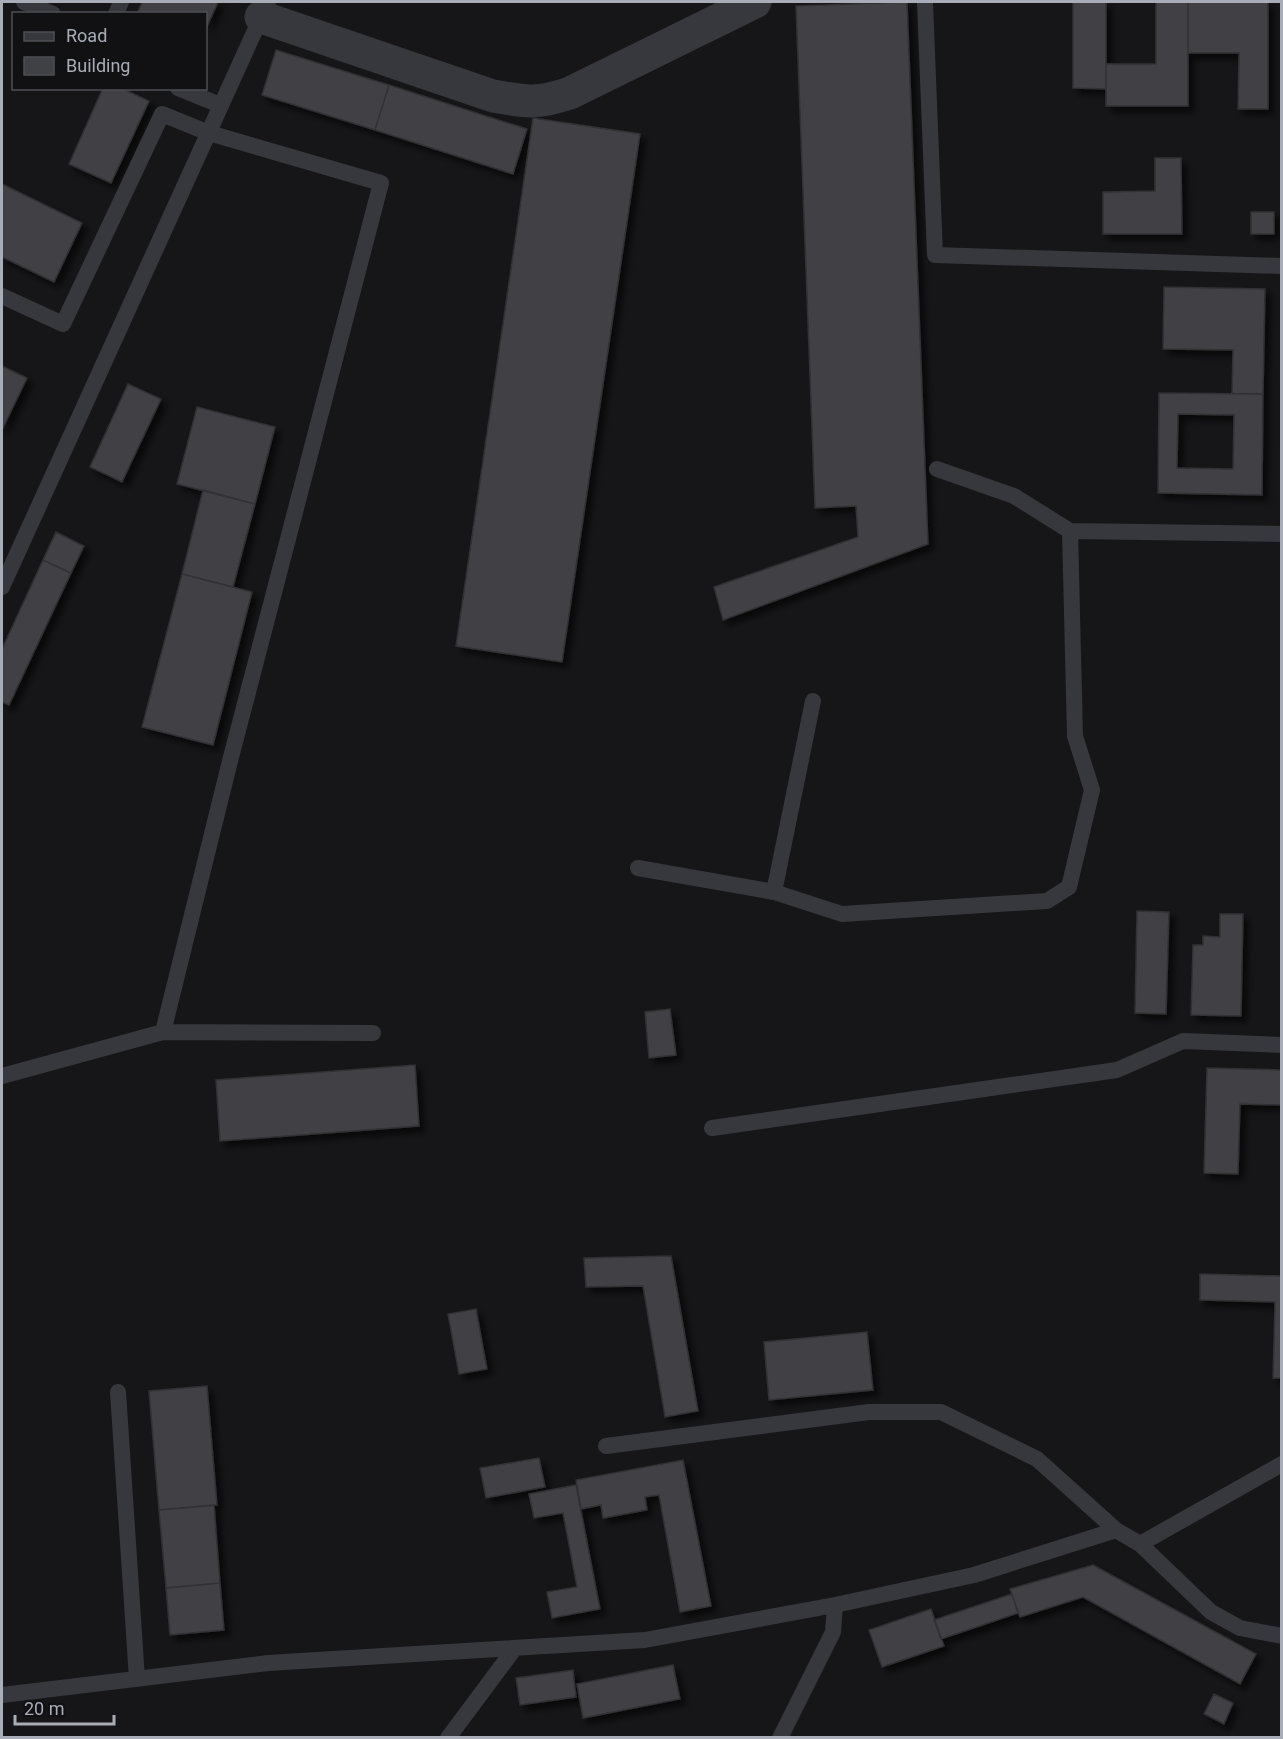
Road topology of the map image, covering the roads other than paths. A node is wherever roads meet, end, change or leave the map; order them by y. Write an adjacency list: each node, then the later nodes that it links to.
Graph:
1 (24, 2): 5 (lane)
2 (755, 2): 4 (street)
3 (925, 2): 9 (lane)
4 (264, 9): 7 (lane)
5 (48, 12)
6 (183, 90): 7 (lane)
7 (220, 105): 8 (lane)
8 (209, 133): 10 (lane); 14 (lane); 18 (lane)
9 (1281, 266)
10 (2, 296)
11 (937, 469): 12 (lane)
12 (1070, 531): 13 (lane); 17 (lane)
13 (1281, 534)
14 (2, 586)
15 (813, 701): 17 (lane)
16 (638, 868): 17 (lane)
17 (774, 892)
18 (163, 1032): 19 (lane); 21 (lane)
19 (373, 1033)
20 (1281, 1045): 22 (lane)
21 (2, 1077)
22 (712, 1128)
23 (118, 1392): 31 (lane)
24 (606, 1446): 26 (lane)
25 (1281, 1464): 27 (lane)
26 (1116, 1530): 27 (lane); 28 (lane)
27 (1140, 1544): 29 (lane)
28 (835, 1605): 30 (lane); 34 (lane)
29 (1281, 1636)
30 (515, 1648): 31 (lane); 33 (lane)
31 (137, 1679): 32 (lane)
32 (2, 1695)
33 (448, 1737)
34 (780, 1737)

